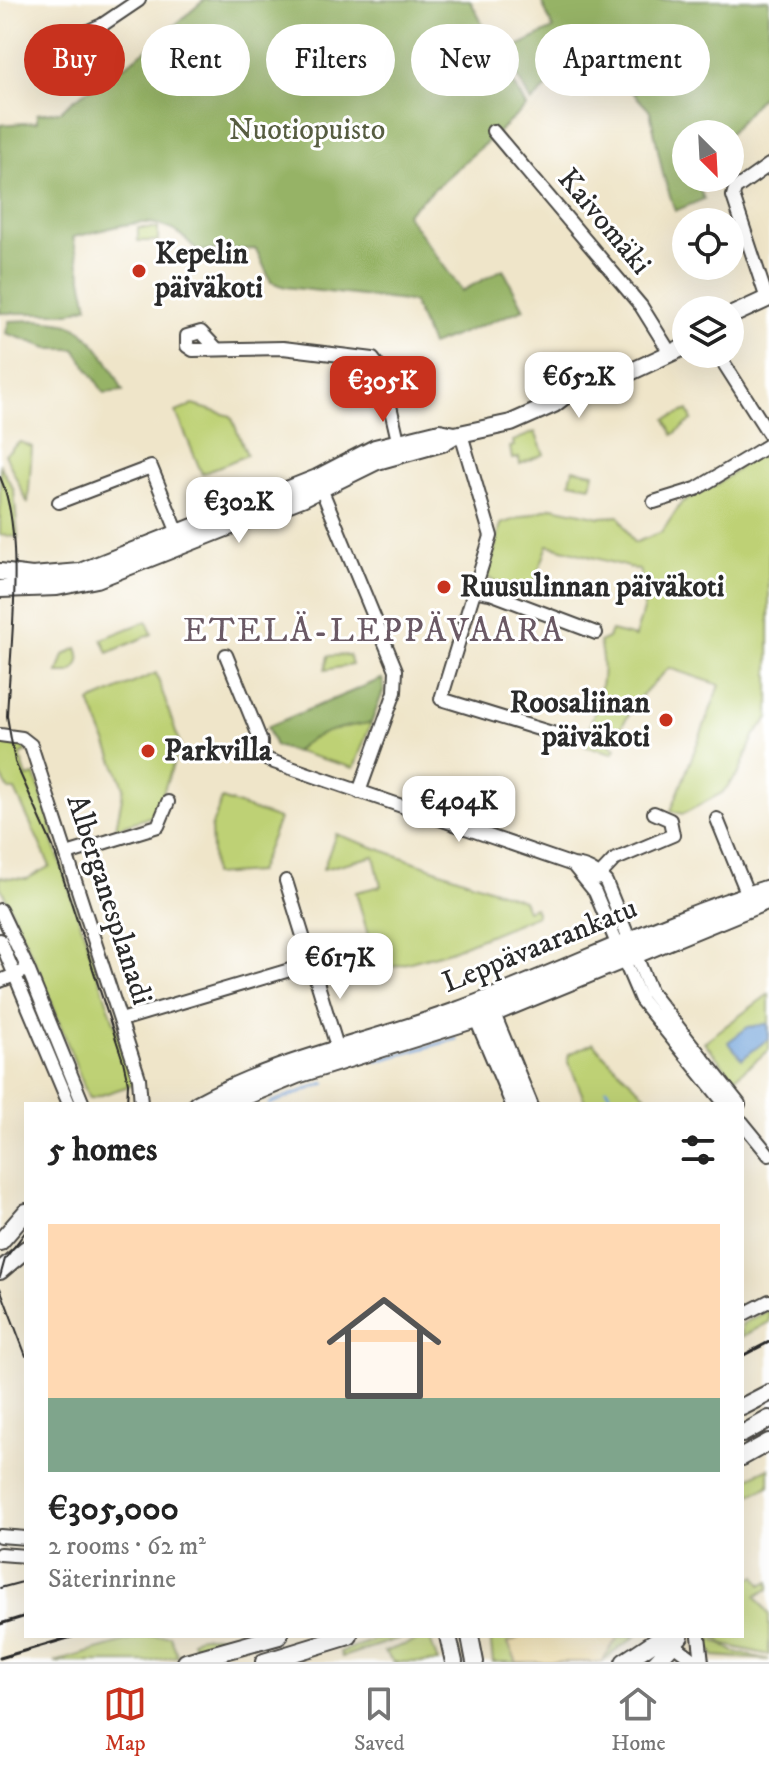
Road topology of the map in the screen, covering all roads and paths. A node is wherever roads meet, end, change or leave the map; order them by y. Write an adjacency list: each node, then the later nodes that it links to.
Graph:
1 (139, 0): 2 (street)
2 (103, 24)
3 (493, 131): 10 (street, Kaivomäki)
4 (769, 165): 5 (street)
5 (768, 299): 6 (main road)
6 (744, 310)
7 (672, 348): 10 (main road)
8 (217, 349): 15 (street)
9 (672, 350): 10 (main road)
10 (669, 351): 13 (main road)
11 (727, 368): 12 (street)
12 (769, 434)
13 (458, 435): 15 (main road); 22 (street)
14 (769, 445): 18 (street)
15 (399, 446): 16 (main road)
16 (319, 483): 19 (main road); 27 (street)
17 (59, 502): 19 (street)
18 (654, 502)
19 (181, 540): 20 (main road); 21 (main road)
20 (0, 572)
21 (0, 589)
22 (473, 590): 23 (street); 26 (street)
23 (596, 633)
24 (226, 655): 27 (street)
25 (0, 735): 31 (street, Alberganesplanadi)
26 (565, 737)
27 (359, 792): 32 (street)
28 (168, 802): 31 (street)
29 (654, 813): 32 (street)
30 (717, 819): 35 (street)
31 (67, 854): 45 (street, Alberganesplanadi)
32 (595, 880): 39 (street)
33 (286, 881): 40 (street)
34 (769, 888): 35 (main road, Leppävaarankatu)
35 (750, 900): 36 (main road, Leppävaarankatu); 39 (main road, Leppävaarankatu)
36 (769, 900)
37 (0, 910): 41 (street)
38 (0, 940): 42 (street)
39 (627, 950): 44 (main road, Leppävaarankatu); 54 (street); 55 (street)
40 (310, 964): 45 (street); 46 (street)
41 (28, 969): 42 (street); 48 (street)
42 (14, 975): 43 (street); 47 (street)
43 (0, 981)
44 (484, 1011): 46 (main road, Leppävaarankatu); 52 (main road); 53 (main road)
45 (121, 1020): 49 (street, Alberganesplanadi)
46 (337, 1057): 50 (main road, Leppävaarankatu); 51 (main road, Leppävaarankatu)
47 (68, 1102)
48 (82, 1102)
49 (141, 1102)
50 (201, 1102)
51 (232, 1102)
52 (513, 1102)
53 (528, 1102)
54 (723, 1102)
55 (737, 1102)
56 (744, 1124): 57 (street)
57 (769, 1155)
58 (24, 1214): 59 (main road)
59 (0, 1242)
60 (24, 1251): 61 (main road)
61 (0, 1271)
62 (769, 1301): 63 (street)
63 (744, 1314)
64 (769, 1393): 65 (main road)
65 (744, 1406)
66 (769, 1419): 67 (main road)
67 (744, 1433)
68 (769, 1442): 69 (main road)
69 (744, 1456)
70 (0, 1536): 71 (street)
71 (24, 1538)
72 (0, 1554): 73 (street)
73 (24, 1556)
74 (272, 1638): 80 (main road)
75 (342, 1638): 81 (main road)
76 (448, 1638): 82 (main road)
77 (470, 1638): 83 (main road)
78 (699, 1638): 85 (street)
79 (667, 1648): 84 (main road); 85 (street)
80 (186, 1662)
81 (264, 1662)
82 (454, 1662)
83 (475, 1662)
84 (624, 1662)
85 (699, 1662)

